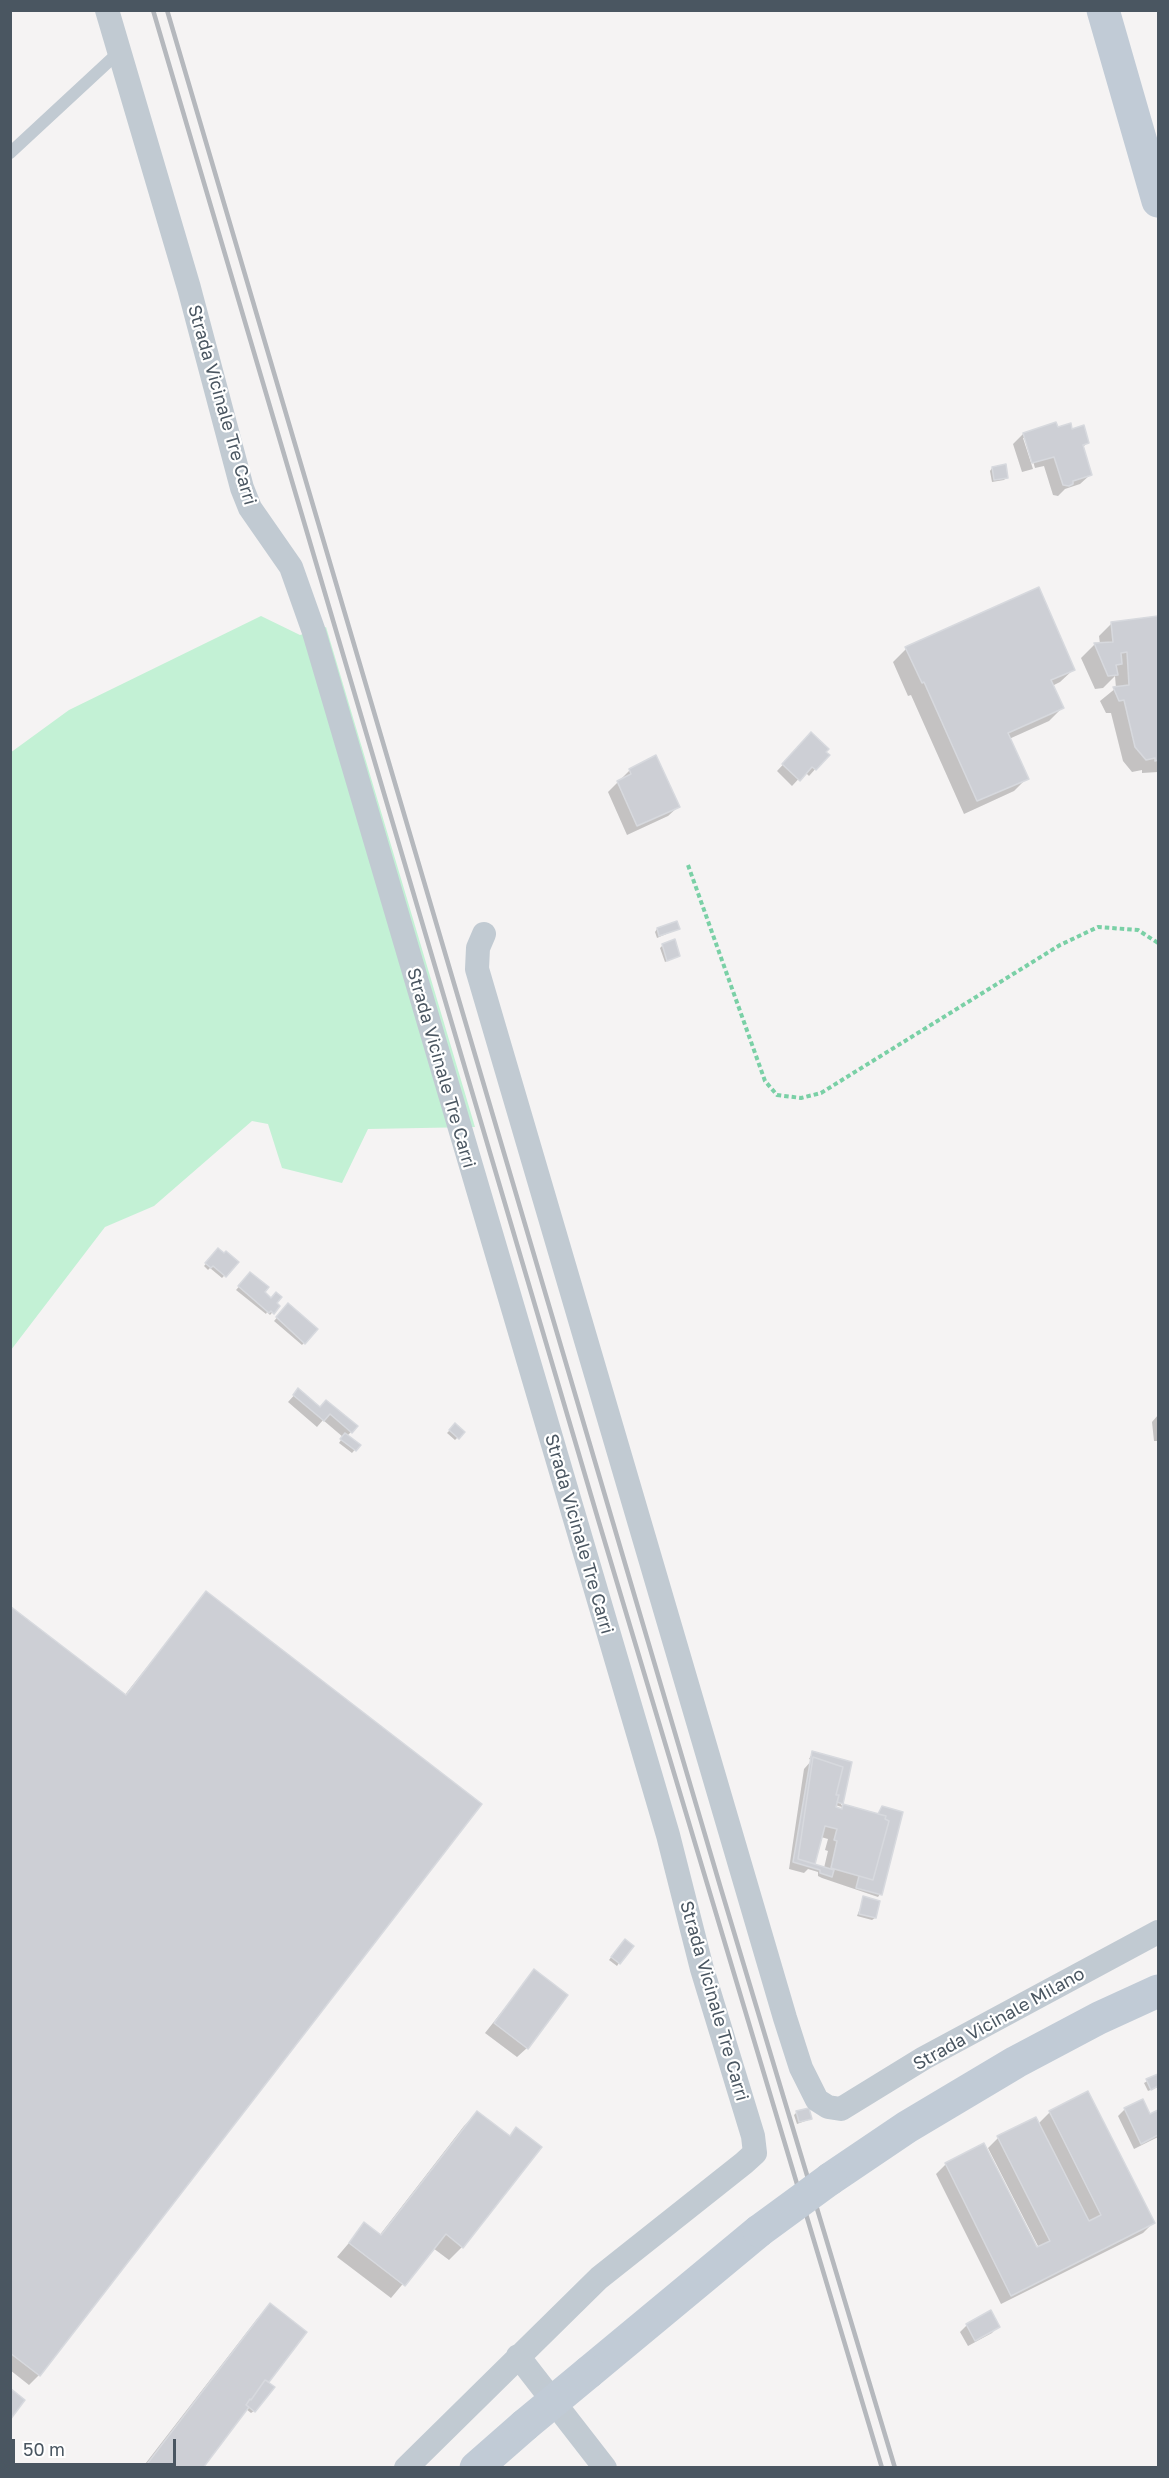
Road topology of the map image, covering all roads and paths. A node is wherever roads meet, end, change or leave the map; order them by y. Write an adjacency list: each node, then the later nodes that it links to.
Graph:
1 (107, 10): 3 (street, Strada Vicinale Tre Carri)
2 (1103, 10): 5 (main road)
3 (119, 52): 4 (lane); 11 (street, Strada Vicinale Tre Carri)
4 (10, 153)
5 (1158, 201)
6 (688, 865): 8 (path)
7 (484, 934): 9 (street, Strada Vicinale Milano)
8 (1158, 943)
9 (1158, 1932)
10 (1158, 1991): 12 (main road, bridge)
11 (518, 2356): 13 (street); 14 (street)
12 (481, 2465)
13 (406, 2468)
14 (605, 2468)

